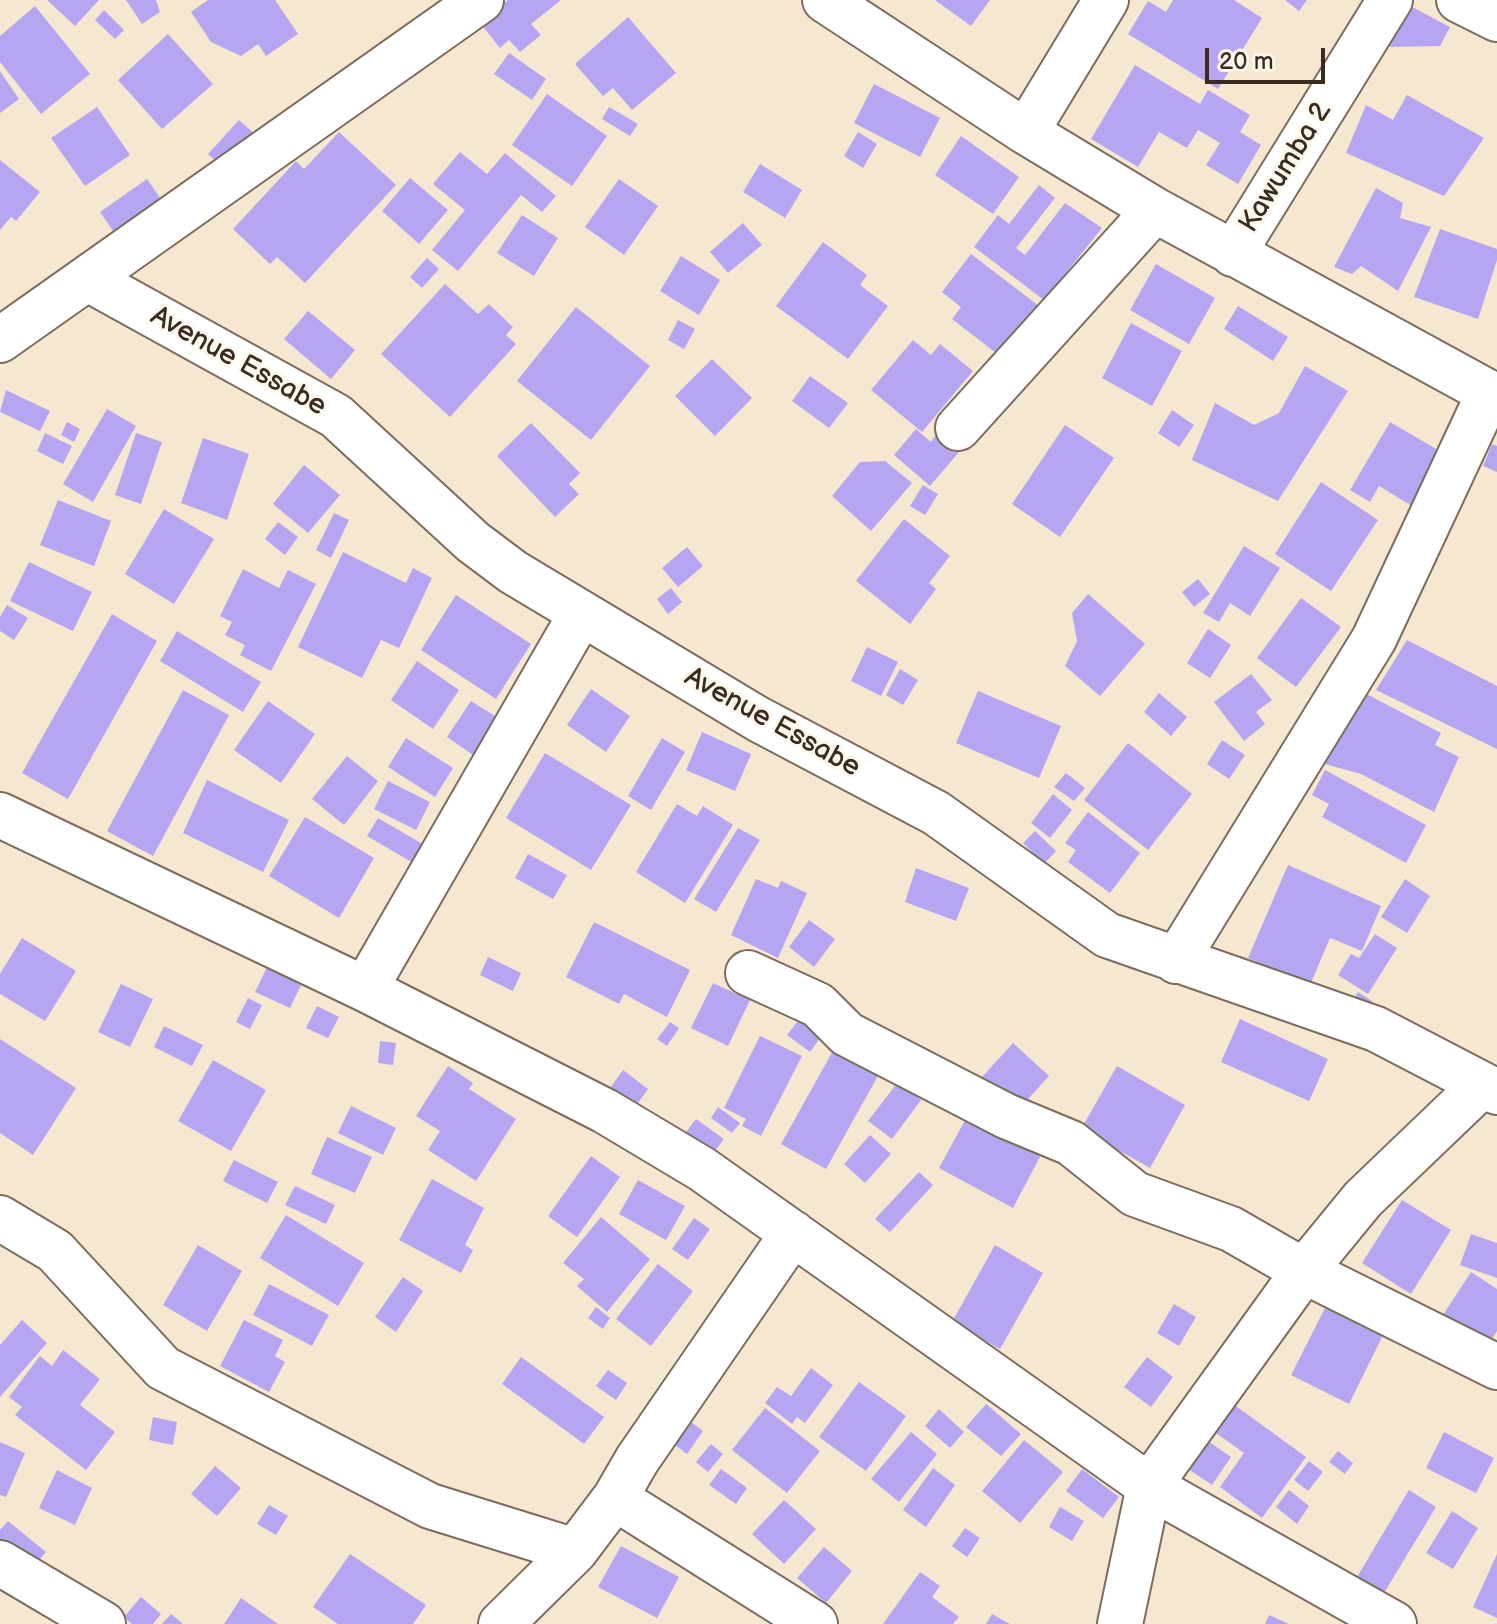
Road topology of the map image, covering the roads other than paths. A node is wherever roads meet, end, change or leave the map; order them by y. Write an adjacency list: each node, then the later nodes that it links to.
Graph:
1 (481, 0): 10 (street)
2 (825, 0): 7 (street)
3 (1106, 0): 7 (street)
4 (1390, 0): 9 (street, Kawumba 2)
5 (1459, 0): 6 (street)
6 (1497, 19)
7 (1026, 132): 8 (street)
8 (1155, 210): 9 (street); 13 (street)
9 (1233, 254): 12 (street)
10 (88, 279): 11 (street); 14 (street, Avenue Essabe)
11 (0, 340)
12 (1493, 395): 16 (street)
13 (958, 428)
14 (581, 614): 16 (street, Avenue Essabe); 18 (street)
15 (0, 815): 18 (street)
16 (1176, 961): 19 (street, Avenue Essabe)
17 (748, 973): 22 (street)
18 (365, 989): 21 (street)
19 (1489, 1089): 22 (street)
20 (0, 1218): 26 (street)
21 (793, 1233): 24 (street); 25 (street)
22 (1304, 1271): 23 (street); 24 (street)
23 (1497, 1367)
24 (1149, 1486): 31 (street); 32 (street)
25 (615, 1498): 26 (street); 30 (street)
26 (575, 1551): 29 (street)
27 (0, 1563): 28 (street)
28 (103, 1624)
29 (501, 1624)
30 (815, 1624)
31 (1120, 1624)
32 (1394, 1624)

